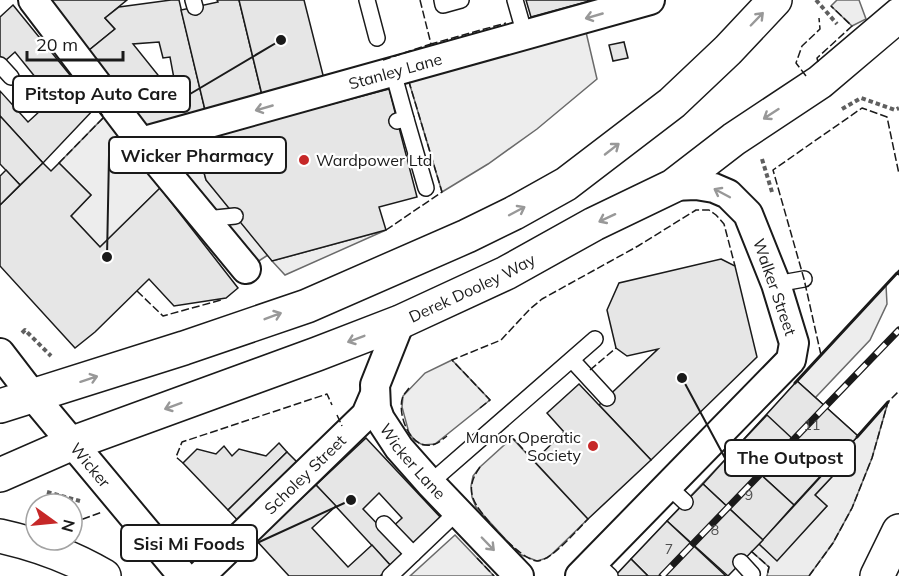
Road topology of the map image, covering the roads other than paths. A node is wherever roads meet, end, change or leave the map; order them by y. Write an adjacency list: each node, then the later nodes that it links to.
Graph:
1 (33, 0): 14 (street)
2 (368, 0): 10 (lane)
3 (442, 0): 4 (lane)
4 (461, 0)
5 (515, 0): 9 (lane)
6 (650, 0): 9 (street, Stanley Lane, one-way to 9)
7 (775, 0): 27 (main road, one-way to 7)
8 (895, 17): 15 (main road, Derek Dooley Way, one-way to 15)
9 (525, 35): 12 (street, Stanley Lane)
10 (377, 38)
11 (0, 65): 13 (lane)
12 (393, 72): 14 (street, Stanley Lane, one-way to 14); 16 (lane)
13 (11, 77)
14 (141, 142): 18 (street)
15 (673, 186): 21 (street, Walker Street, one-way to 15); 22 (main road, Derek Dooley Way, one-way to 22)
16 (426, 188)
17 (235, 216): 18 (lane)
18 (206, 219): 19 (street)
19 (246, 269)
20 (804, 279): 21 (lane)
21 (776, 284): 39 (street, Walker Street)
22 (400, 322): 26 (street, Wicker Lane); 30 (main road, Derek Dooley Way, one-way to 30)
23 (595, 339): 25 (lane)
24 (0, 353): 27 (street, Wicker)
25 (572, 360): 28 (lane); 32 (lane)
26 (375, 394): 32 (street, Wicker Lane); 42 (street, Scholey Street)
27 (33, 396): 29 (main road); 30 (street, Wicker)
28 (607, 398)
29 (0, 406)
30 (73, 443): 31 (main road, Derek Dooley Way); 41 (street, Wicker)
31 (0, 475)
32 (430, 483): 33 (street, Wicker Lane)
33 (457, 512): 37 (lane); 44 (street, Wicker Lane, one-way to 44)
34 (384, 524): 37 (lane)
35 (899, 531): 46 (main road)
36 (0, 536): 40 (main road)
37 (414, 554): 43 (lane)
38 (741, 562): 45 (lane)
39 (594, 571)
40 (104, 576)
41 (183, 576)
42 (200, 576)
43 (390, 576)
44 (519, 576)
45 (751, 576)
46 (877, 576)

